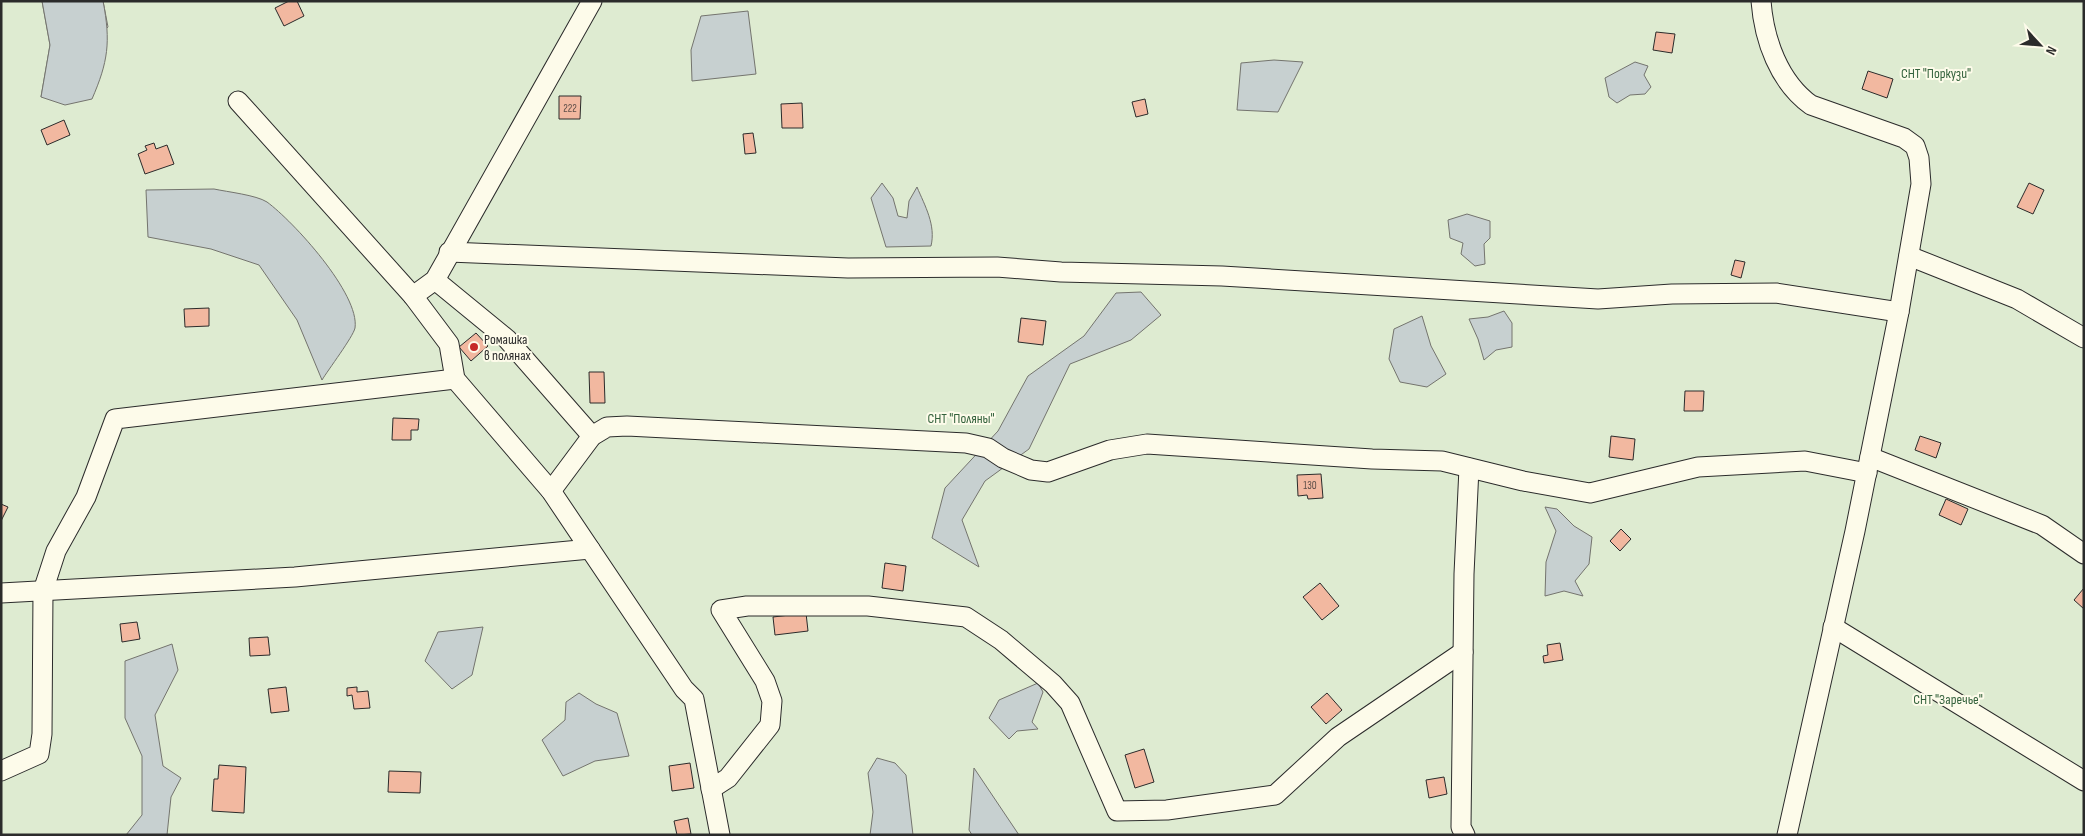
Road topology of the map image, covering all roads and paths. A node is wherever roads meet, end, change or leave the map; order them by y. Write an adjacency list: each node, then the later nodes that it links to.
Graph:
1 (592, 1): 4 (street)
2 (1761, 1): 5 (street)
3 (238, 101): 7 (street)
4 (449, 252): 6 (street); 8 (street)
5 (1909, 256): 8 (street); 9 (street)
6 (435, 280): 7 (street); 11 (street)
7 (413, 296): 10 (street)
8 (1899, 312): 12 (street)
9 (2084, 338)
10 (455, 379): 14 (street); 17 (street)
11 (592, 436): 13 (street); 14 (street)
12 (1868, 465): 13 (street); 16 (street); 19 (street)
13 (1469, 468): 20 (street)
14 (551, 491): 15 (street)
15 (590, 549): 17 (street); 23 (street)
16 (2084, 554)
17 (42, 591): 18 (street); 21 (street)
18 (1, 593)
19 (1833, 627): 22 (street); 26 (street)
20 (1464, 652): 23 (street); 25 (street)
21 (1, 771)
22 (2084, 781)
23 (711, 789): 24 (street)
24 (720, 835)
25 (1465, 835)
26 (1787, 835)

